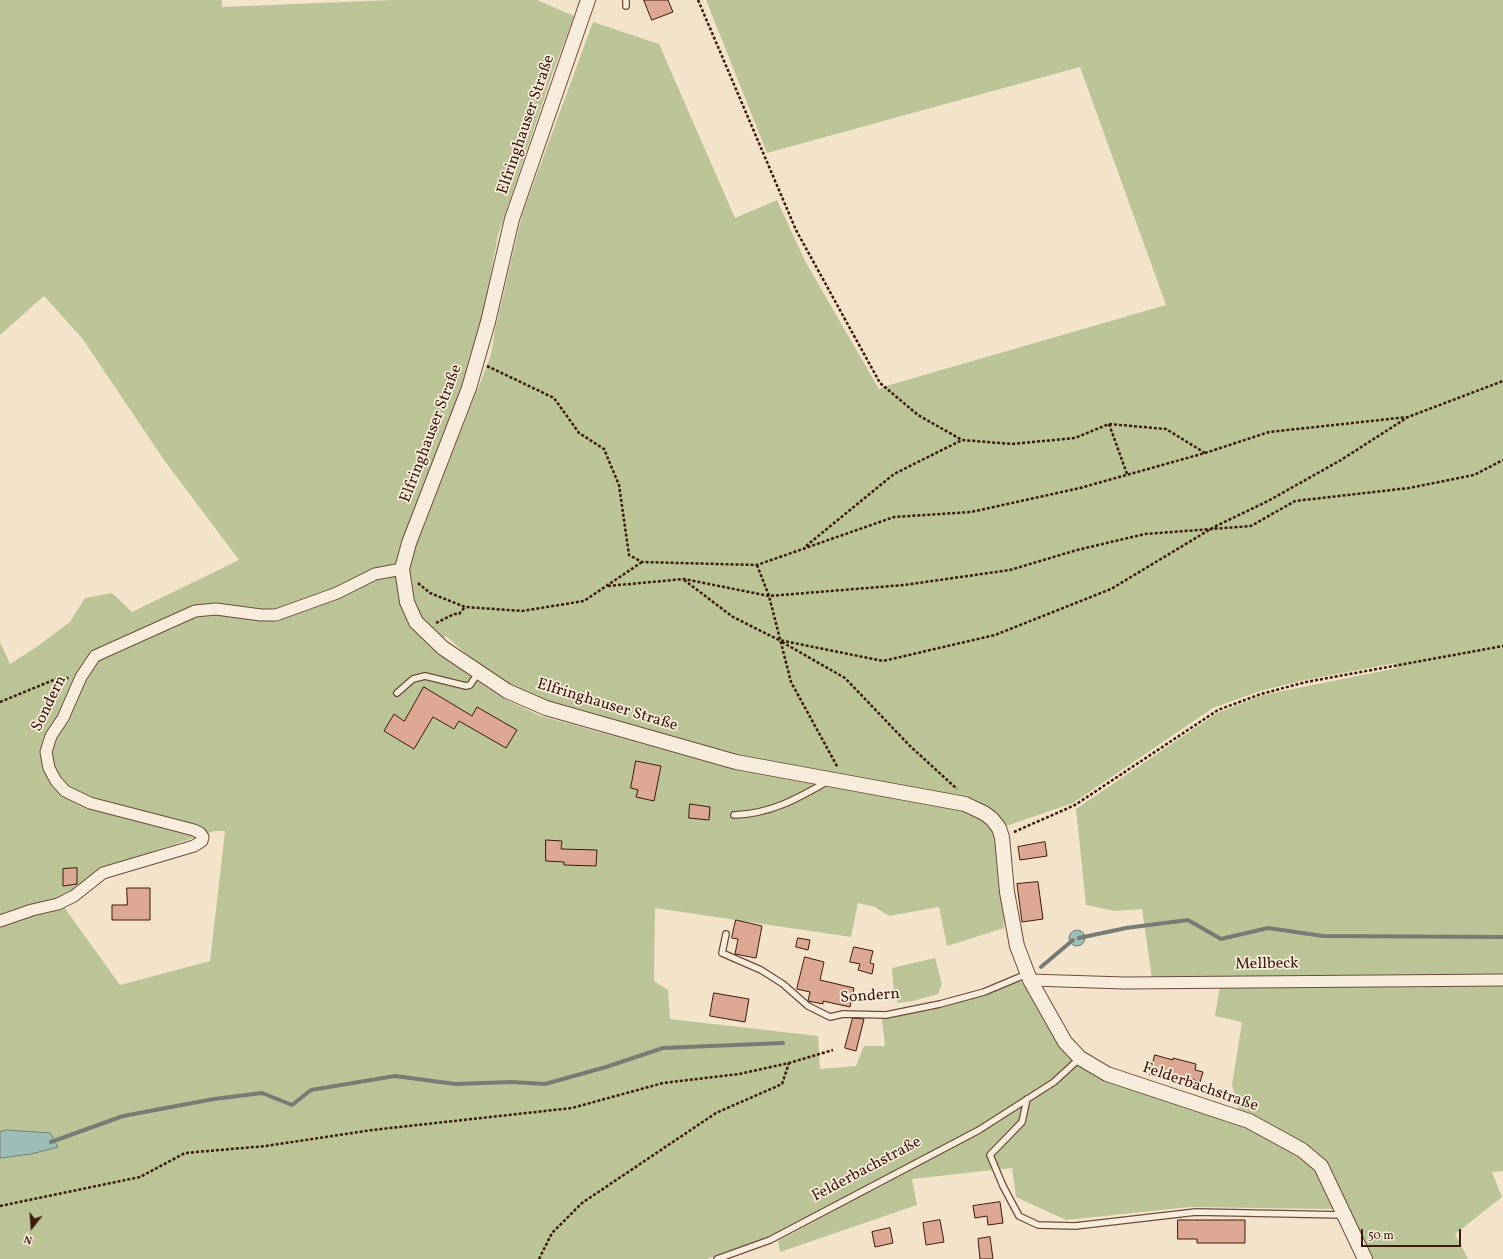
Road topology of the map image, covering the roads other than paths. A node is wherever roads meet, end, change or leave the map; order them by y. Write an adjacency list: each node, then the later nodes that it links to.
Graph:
1 (588, 0): 2 (street, Elfringhauser Straße)
2 (402, 569): 3 (street, Elfringhauser Straße); 7 (street, Sondern)
3 (478, 673): 4 (lane); 5 (street, Elfringhauser Straße)
4 (397, 693)
5 (839, 780): 6 (lane); 9 (street, Elfringhauser Straße)
6 (734, 815)
7 (0, 921)
8 (726, 934): 9 (lane, Sondern)
9 (1028, 974): 10 (street, Mellbeck); 11 (street, Felderbachstraße)
10 (1503, 980)
11 (1080, 1058): 12 (lane, Felderbachstraße); 13 (street, Felderbachstraße)
12 (1027, 1099): 13 (lane); 14 (lane, Felderbachstraße)
13 (1344, 1215): 15 (street, Felderbachstraße)
14 (717, 1259)
15 (1365, 1259)

